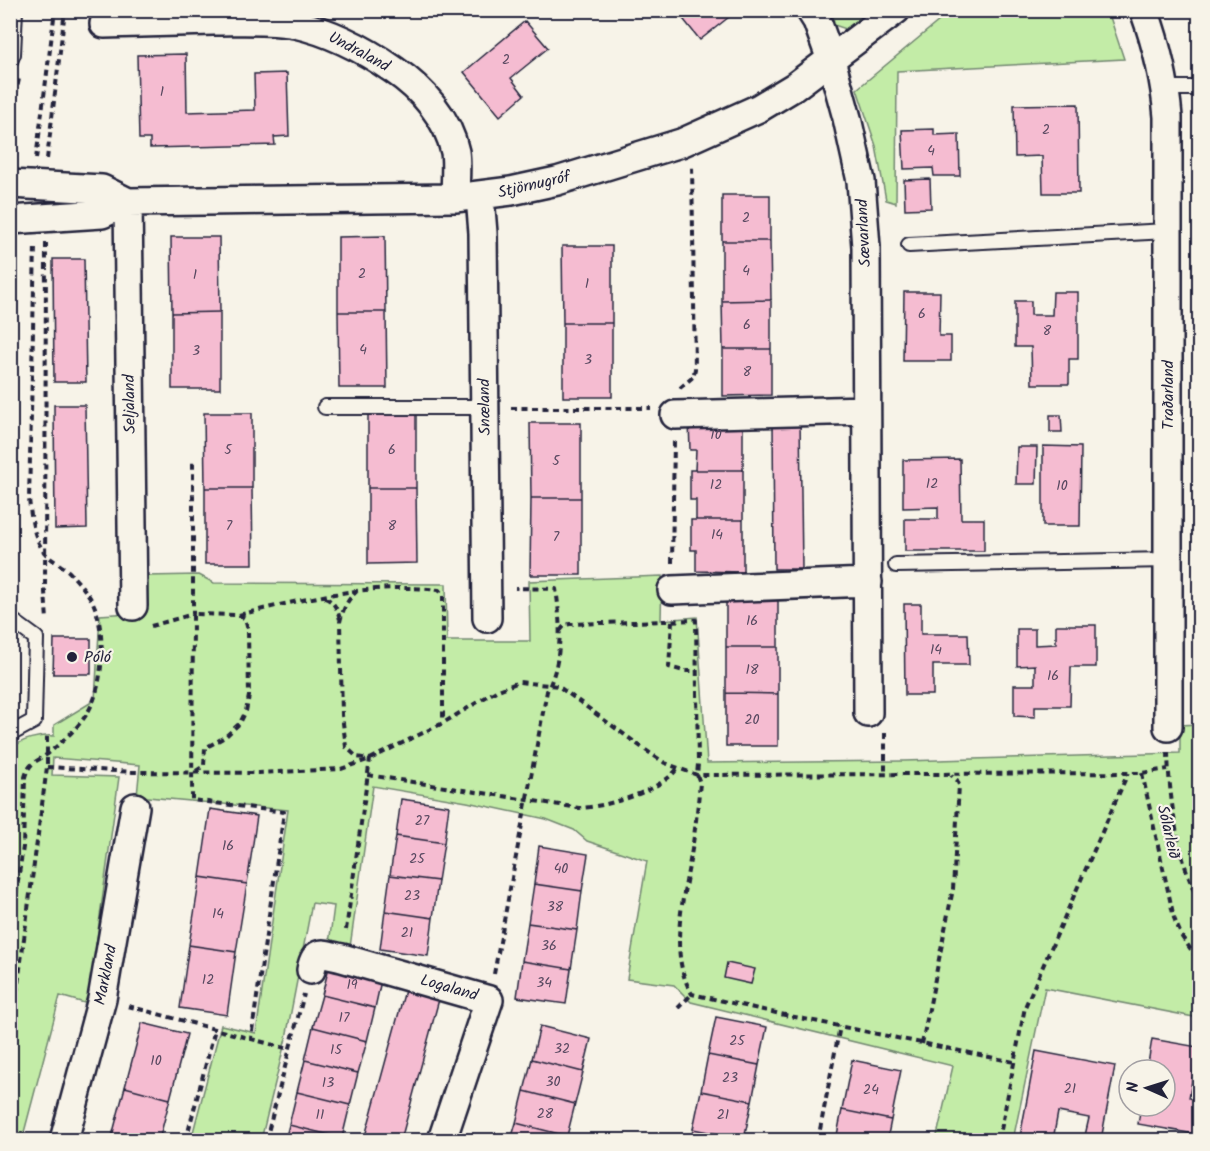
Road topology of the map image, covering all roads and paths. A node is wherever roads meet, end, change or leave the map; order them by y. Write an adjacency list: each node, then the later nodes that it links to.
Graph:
1 (15, 10): 9 (lane)
2 (55, 10): 12 (path)
3 (65, 10): 13 (path)
4 (810, 10): 8 (street, Sævarland)
5 (896, 10): 8 (street, Stjörnugróf)
6 (1144, 10): 10 (street, Traðarland)
7 (104, 24): 15 (street, Undraland)
8 (831, 60): 15 (street, Stjörnugróf); 24 (street, Sævarland)
9 (10, 61)
10 (1166, 88): 11 (lane); 18 (street, Traðarland)
11 (1200, 88)
12 (36, 158)
13 (47, 160)
14 (10, 184): 16 (street, Stjörnugróf)
15 (468, 197): 16 (street, Stjörnugróf); 23 (street, Snæland)
16 (128, 202): 17 (street, Stjörnugróf); 38 (street, Seljaland)
17 (10, 220)
18 (1167, 231): 21 (lane); 28 (street, Traðarland)
19 (46, 236): 27 (path)
20 (35, 240): 27 (path)
21 (909, 245)
22 (324, 407): 23 (lane)
23 (485, 408): 25 (path); 31 (street, Snæland)
24 (866, 410): 25 (street); 30 (street, Sævarland)
25 (666, 411)
26 (193, 461): 36 (path)
27 (45, 553): 34 (path); 51 (path)
28 (1168, 560): 29 (lane); 48 (street, Traðarland)
29 (896, 565)
30 (868, 582): 32 (street); 46 (street, Sævarland)
31 (487, 588): 39 (street, Snæland); 43 (path)
32 (672, 590)
33 (357, 591): 35 (path); 42 (path); 47 (path)
34 (45, 592)
35 (323, 597): 37 (path); 42 (path)
36 (193, 614): 37 (path); 38 (path); 56 (path)
37 (239, 615): 56 (path)
38 (138, 617)
39 (487, 618)
40 (10, 619): 50 (lane)
41 (672, 621): 43 (path); 44 (path); 44 (path)
42 (340, 624): 52 (path)
43 (560, 631): 45 (path)
44 (697, 671): 62 (path)
45 (550, 684): 47 (path); 54 (path); 63 (path)
46 (868, 713): 59 (path)
47 (443, 723): 52 (path)
48 (1168, 727): 55 (path, Sólarleið)
49 (47, 733): 51 (path)
50 (10, 734)
51 (47, 754): 53 (path); 66 (path)
52 (370, 759): 56 (path); 61 (path)
53 (46, 767): 56 (path); 74 (path)
54 (678, 768): 62 (path); 63 (path)
55 (1168, 769): 58 (path); 65 (path, Sólarleið)
56 (194, 772): 77 (path)
57 (1128, 773): 58 (path); 60 (path); 80 (path)
58 (1142, 773): 68 (path, Sólarleið)
59 (885, 774): 60 (path); 62 (path)
60 (946, 774): 78 (path)
61 (368, 775): 63 (path); 67 (path)
62 (697, 775): 70 (path)
63 (525, 801): 72 (path)
64 (135, 807): 71 (street, Markland)
65 (1200, 903)
66 (10, 935)
67 (342, 957): 69 (street, Logaland); 72 (street, Logaland)
68 (1200, 962)
69 (311, 970): 79 (path)
70 (692, 994): 73 (path); 75 (path)
71 (102, 999): 76 (path); 81 (street, Markland)
72 (489, 1000): 84 (street, Logaland)
73 (678, 1008)
74 (10, 1014)
75 (840, 1026): 78 (path); 85 (path)
76 (215, 1029): 77 (path); 82 (path)
77 (250, 1038): 79 (path)
78 (922, 1044): 80 (path)
79 (290, 1048): 83 (path)
80 (1014, 1062): 86 (path)
81 (64, 1140)
82 (186, 1140)
83 (266, 1140)
84 (442, 1140)
85 (818, 1140)
86 (999, 1140)

